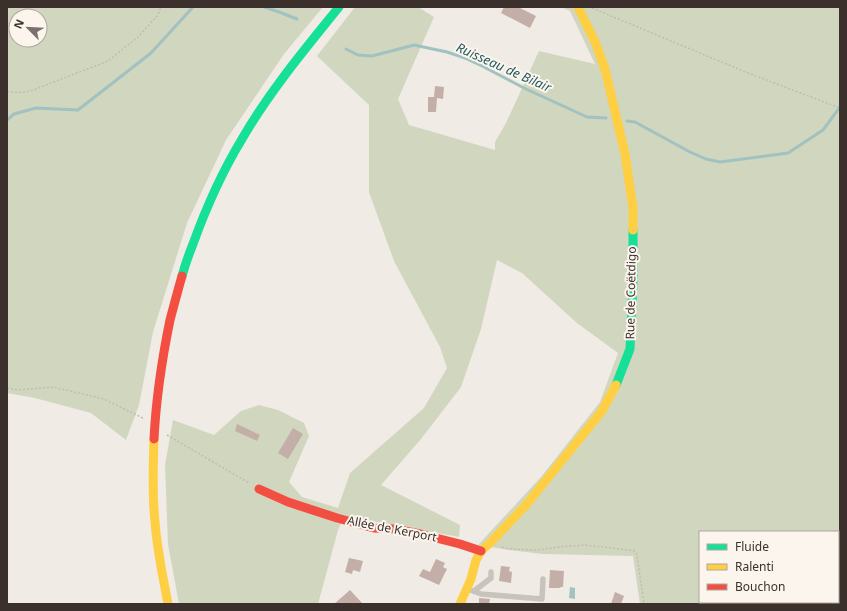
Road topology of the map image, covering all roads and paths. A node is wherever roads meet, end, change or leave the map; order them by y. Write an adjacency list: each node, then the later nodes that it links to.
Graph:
1 (161, 7): 6 (path)
2 (339, 7): 10 (street)
3 (578, 7): 12 (street, Rue de Coëtdigo)
4 (588, 7): 5 (path)
5 (594, 8): 7 (path)
6 (7, 91)
7 (840, 108)
8 (7, 388): 9 (path)
9 (143, 418)
10 (155, 428): 11 (path); 18 (street)
11 (259, 489): 13 (street, Allée de Kerport)
12 (491, 542): 13 (street, Rue de Coëtdigo); 20 (path)
13 (481, 551): 17 (street, Rue de Coëtdigo)
14 (491, 572): 17 (lane)
15 (543, 579): 17 (lane)
16 (840, 586): 21 (path)
17 (471, 590): 19 (street, Rue de Coëtdigo)
18 (168, 604)
19 (460, 604)
20 (644, 604)
21 (839, 604)

